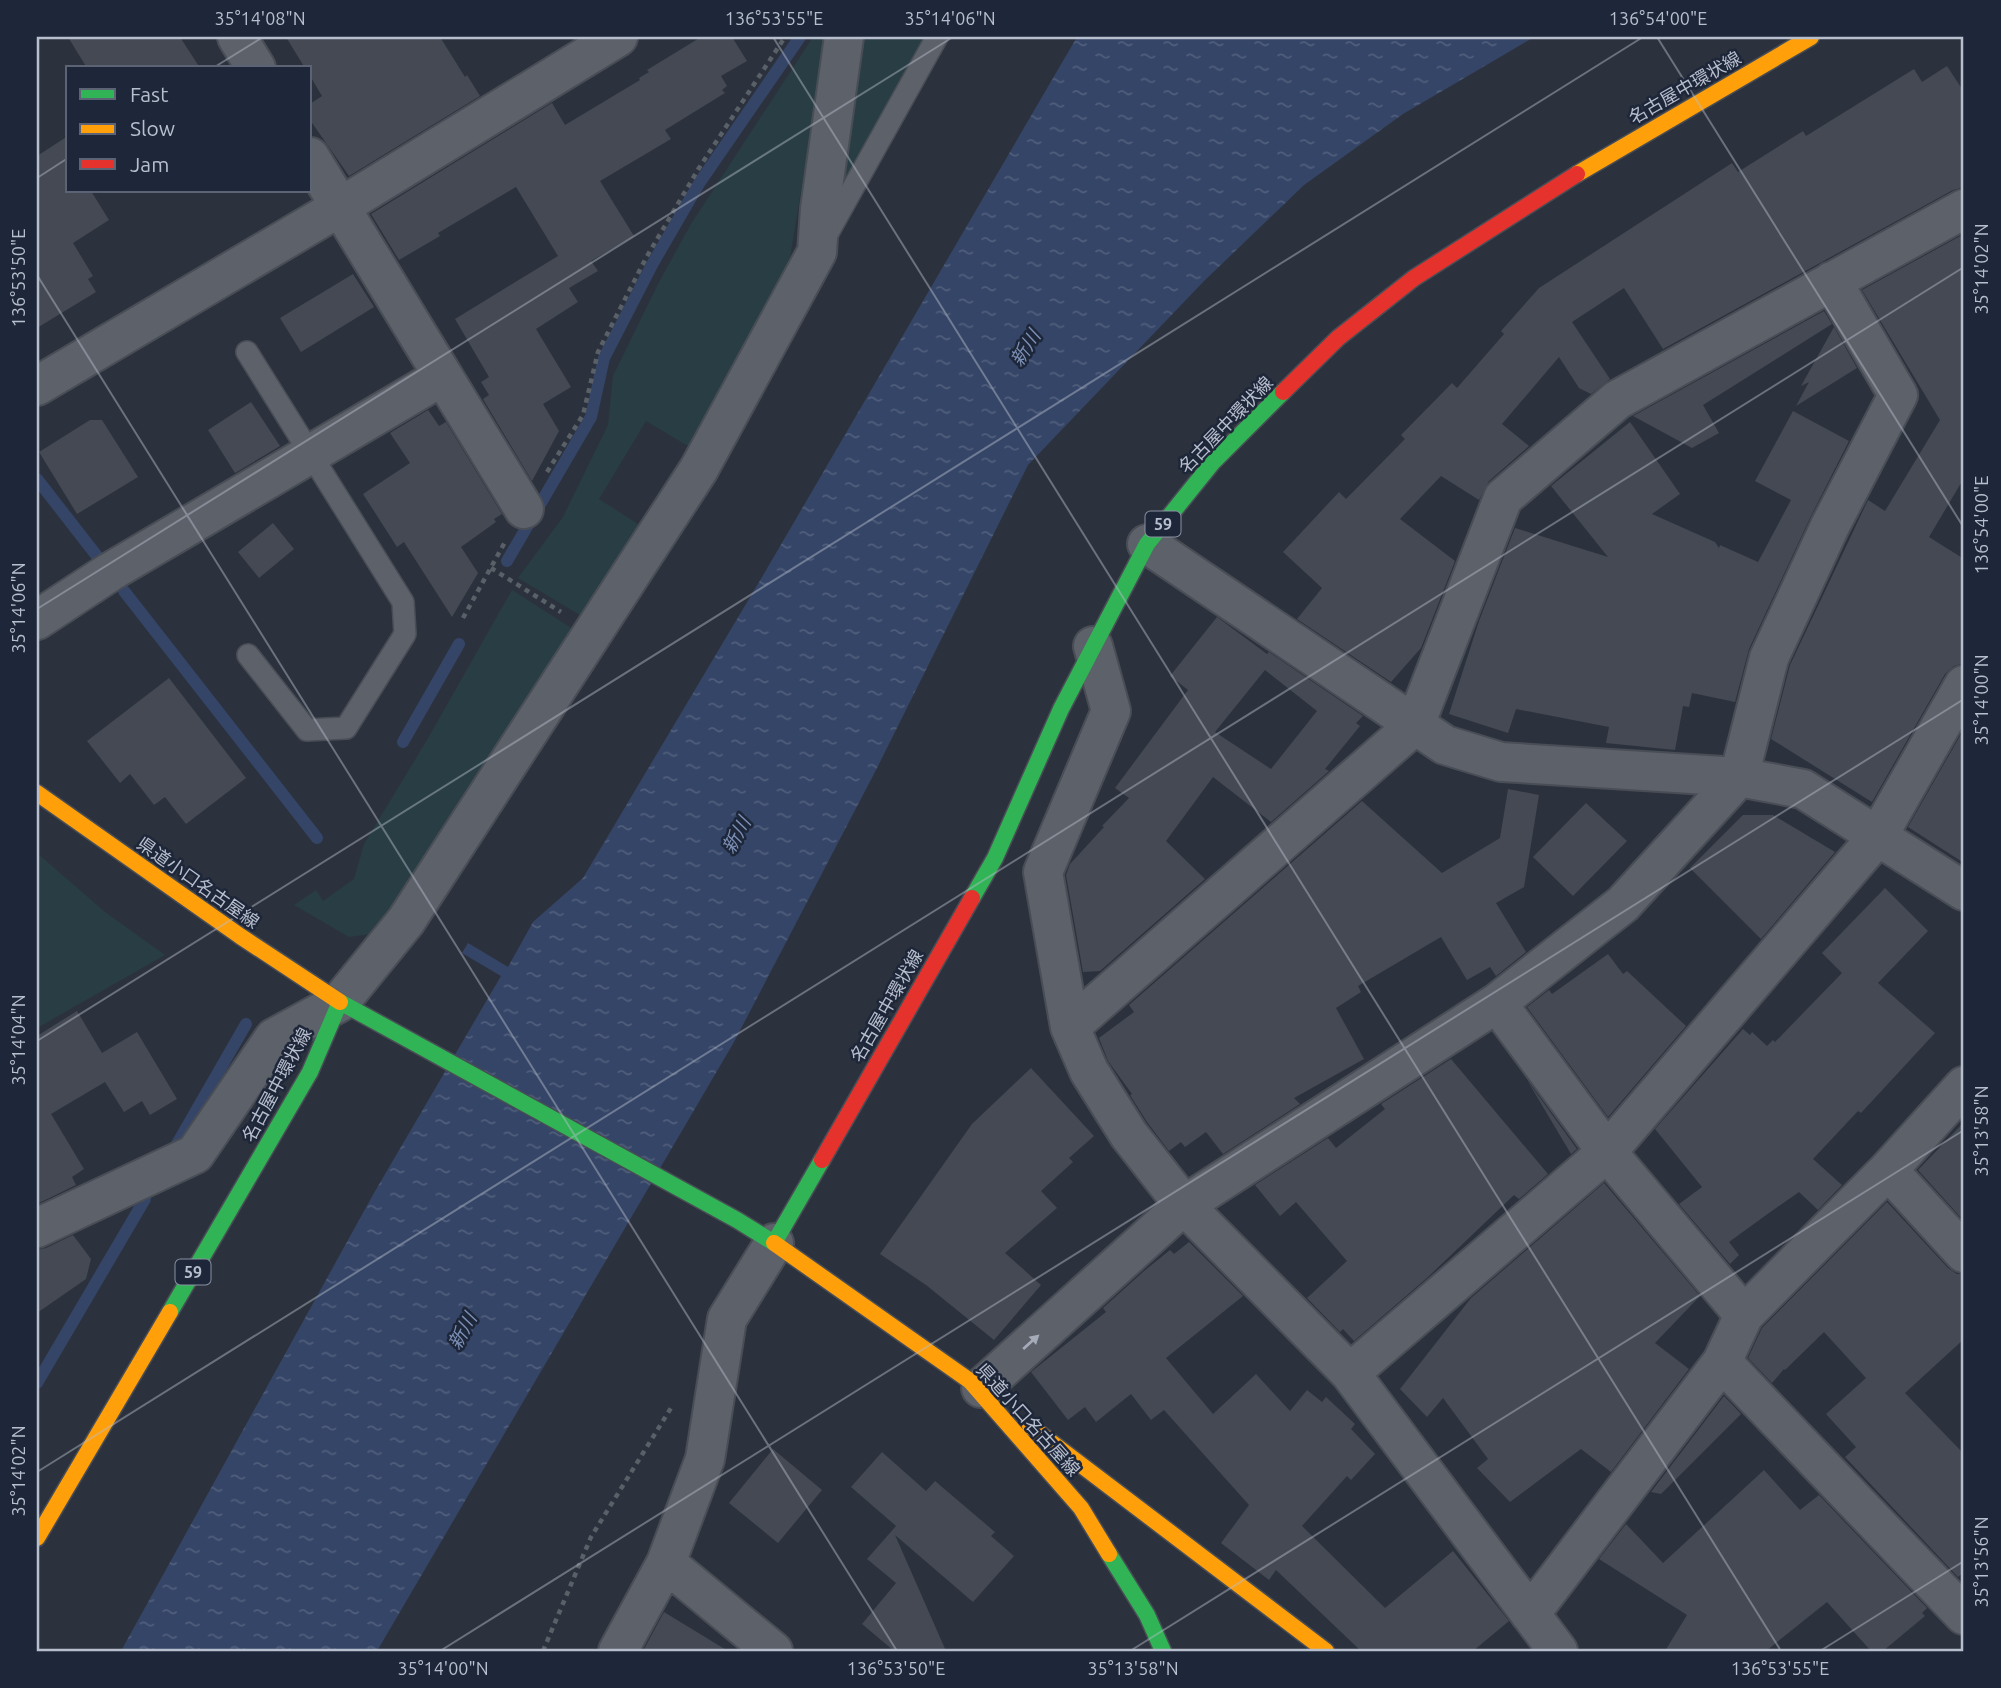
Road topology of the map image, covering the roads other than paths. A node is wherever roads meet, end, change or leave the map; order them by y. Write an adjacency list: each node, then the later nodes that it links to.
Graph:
1 (236, 37): 6 (street)
2 (618, 37): 8 (street)
3 (844, 37): 10 (street)
4 (937, 37): 10 (lane)
5 (1811, 37): 17 (main road, 名古屋中環状線 / 59)
6 (255, 66)
7 (312, 160): 8 (street)
8 (340, 206): 13 (street); 14 (street)
9 (1964, 209): 11 (street)
10 (817, 252): 27 (street)
11 (1832, 281): 22 (street); 23 (street)
12 (247, 352): 15 (lane)
13 (443, 376): 15 (street); 16 (street)
14 (37, 386)
15 (310, 454): 18 (street); 20 (lane)
16 (524, 509)
17 (1147, 544): 19 (main road, 名古屋中環状線 / 59); 22 (street)
18 (37, 620)
19 (1094, 646): 29 (street); 35 (main road, 名古屋中環状線 / 59)
20 (248, 655)
21 (1964, 685): 25 (street)
22 (1415, 725): 23 (street); 29 (street)
23 (1739, 777): 25 (street); 28 (street)
24 (37, 793): 27 (main road, 県道小口名古屋線)
25 (1878, 836): 26 (street); 31 (street)
26 (1964, 891)
27 (340, 1002): 34 (street); 35 (main road); 41 (main road, 名古屋中環状線 / 59)
28 (1497, 1003): 31 (street); 33 (street)
29 (1070, 1027): 33 (street)
30 (1964, 1086): 32 (street)
31 (1606, 1152): 37 (street); 39 (street)
32 (1888, 1170): 36 (street); 37 (street)
33 (1184, 1205): 39 (street); 40 (street, one-way to 33)
34 (37, 1228)
35 (774, 1242): 40 (main road, 県道小口名古屋線); 42 (street)
36 (1964, 1253)
37 (1744, 1315): 38 (street)
38 (1722, 1362): 43 (street); 44 (street)
39 (1350, 1373): 43 (street)
40 (975, 1385): 47 (main road, 県道小口名古屋線); 48 (main road)
41 (37, 1538)
42 (666, 1563): 45 (street); 46 (street)
43 (1530, 1614): 49 (street)
44 (1964, 1615)
45 (618, 1651)
46 (773, 1651)
47 (1163, 1651)
48 (1326, 1651)
49 (1558, 1651)

